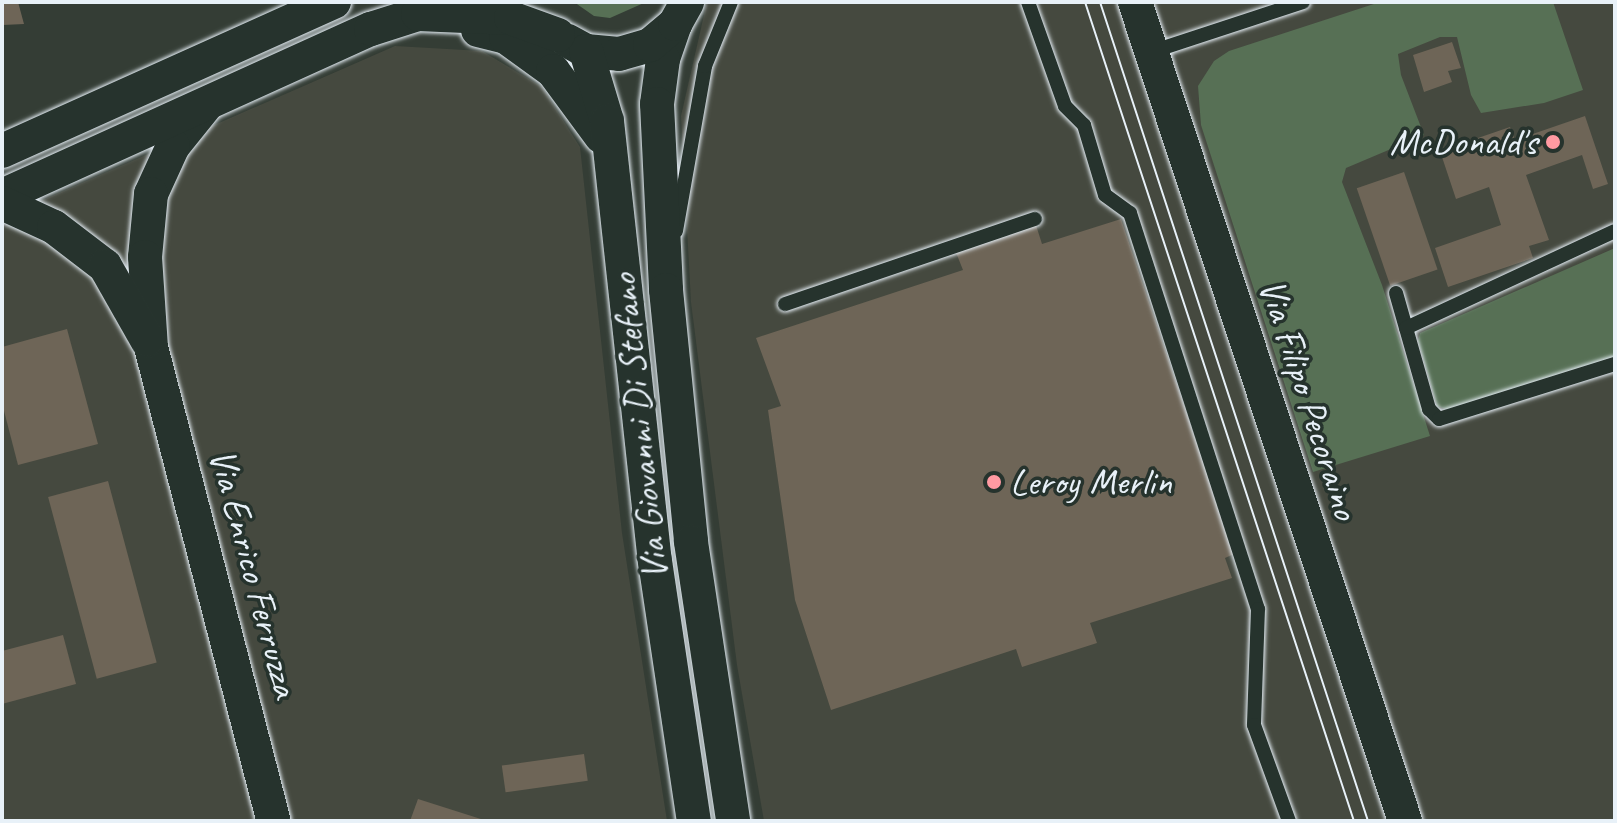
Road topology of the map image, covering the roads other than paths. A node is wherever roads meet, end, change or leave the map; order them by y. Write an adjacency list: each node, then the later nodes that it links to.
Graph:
1 (334, 2): 12 (street)
2 (535, 2): 9 (street)
3 (731, 2): 18 (lane)
4 (1028, 2): 27 (lane)
5 (1135, 2): 10 (street, Via Filipo Pecoraino)
6 (1303, 2): 10 (lane)
7 (681, 13): 9 (street); 18 (street, Via Giovanni Di Stefano)
8 (399, 20): 9 (street); 11 (street); 13 (street)
9 (572, 43): 13 (street, Via Giovanni Di Stefano)
10 (1151, 52): 28 (street, Via Filipo Pecoraino)
11 (206, 105): 14 (street); 22 (street, Via Enrico Ferruzza)
12 (2, 151)
13 (611, 154): 25 (street, Via Giovanni Di Stefano)
14 (2, 196)
15 (2, 203): 22 (street, Via Enrico Ferruzza)
16 (1035, 219): 20 (lane)
17 (1615, 231): 21 (lane)
18 (666, 290): 26 (street, Via Giovanni Di Stefano)
19 (1396, 293): 21 (lane)
20 (785, 304)
21 (1406, 328): 23 (lane)
22 (151, 347): 24 (street, Via Enrico Ferruzza)
23 (1615, 364)
24 (274, 821)
25 (694, 821)
26 (733, 821)
27 (1289, 821)
28 (1405, 821)

